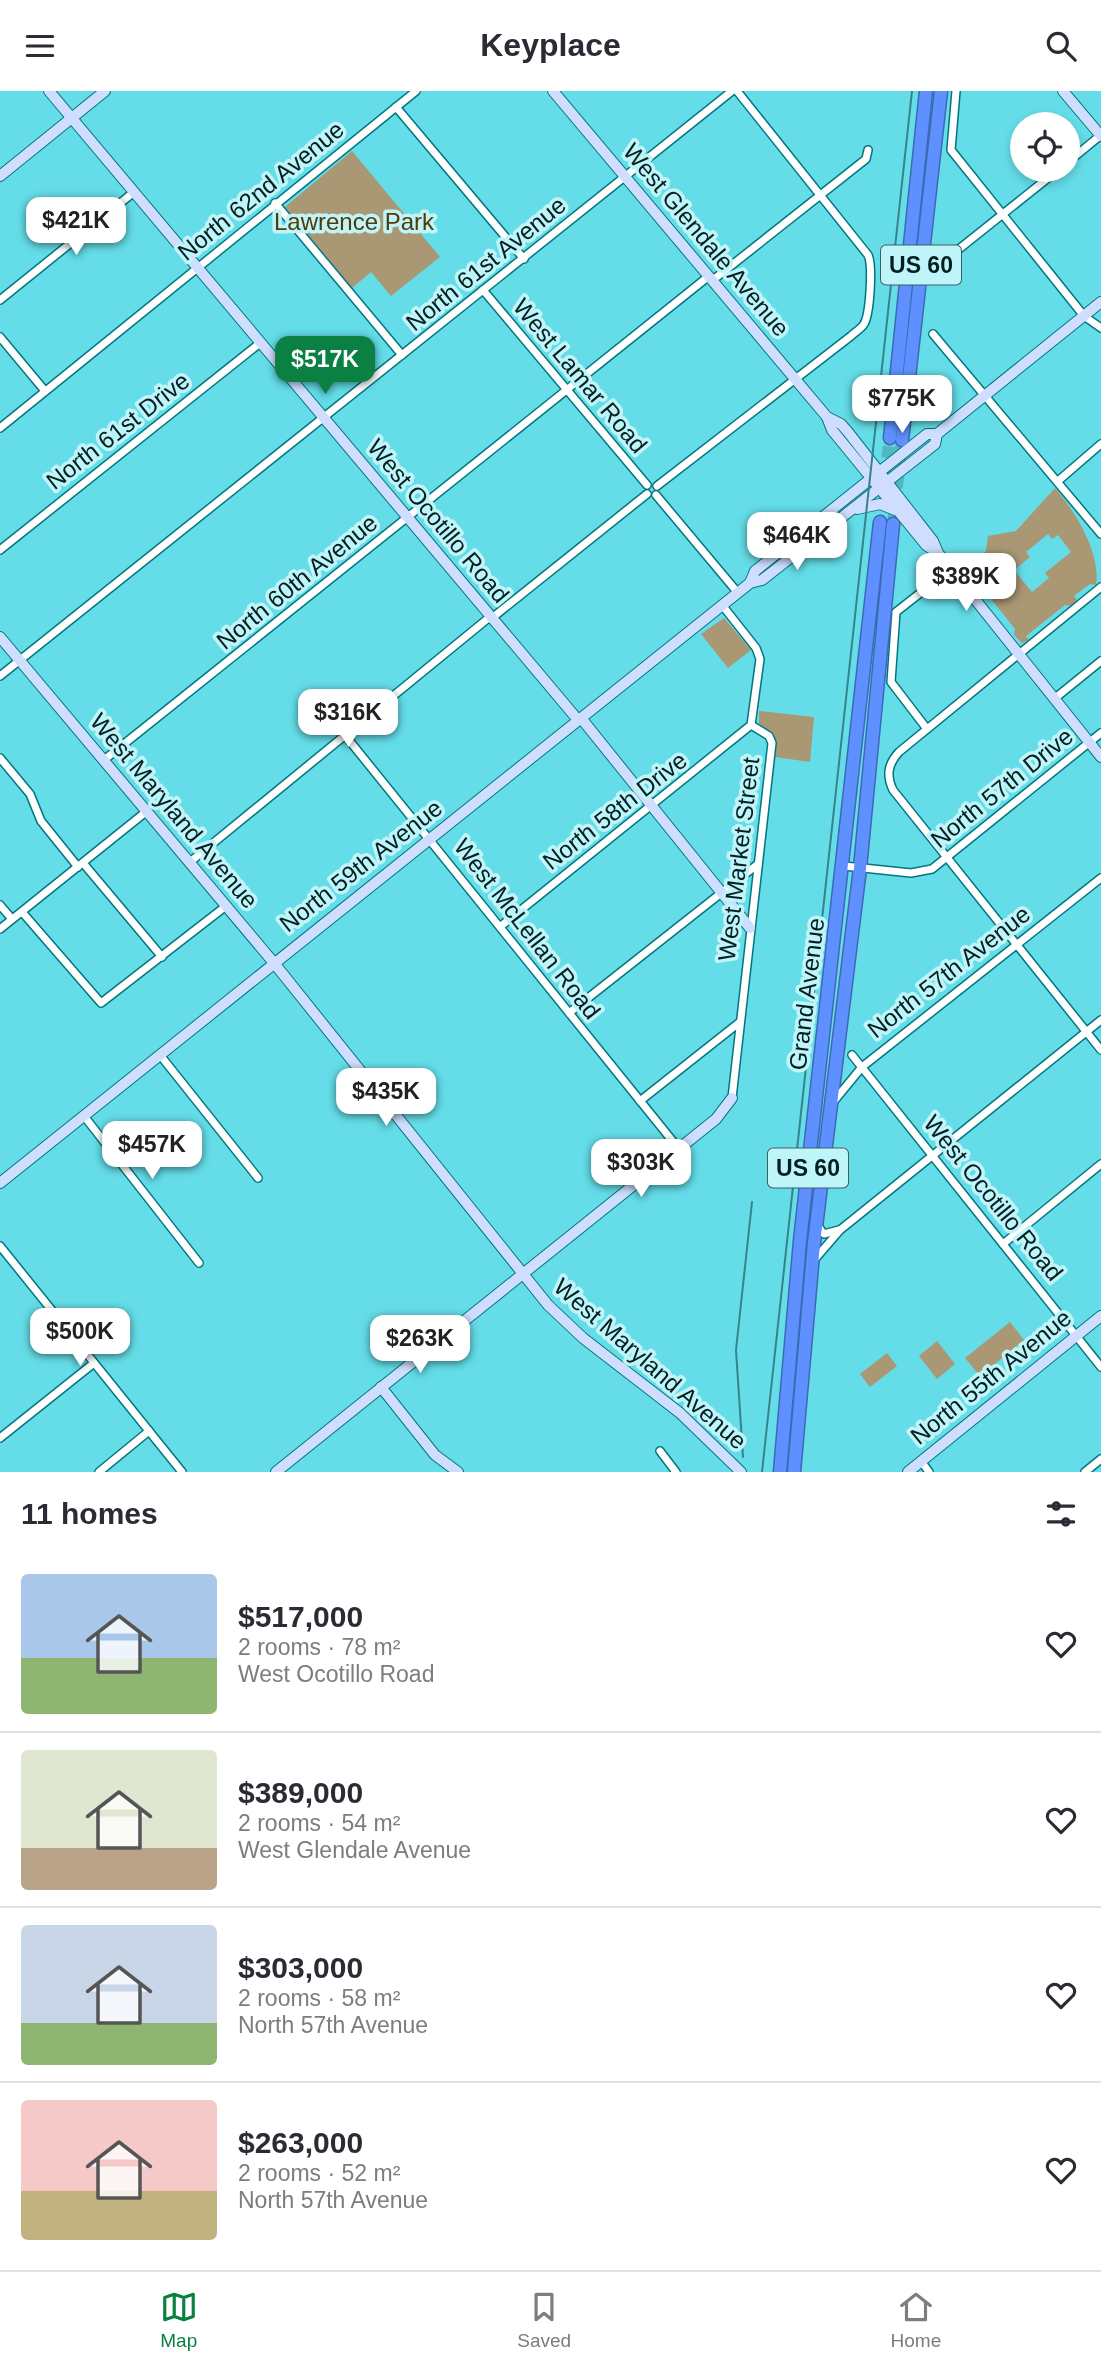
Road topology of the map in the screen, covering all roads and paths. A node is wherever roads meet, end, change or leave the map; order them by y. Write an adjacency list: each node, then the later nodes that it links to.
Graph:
1 (49, 91): 11 (street, West Ocotillo Road)
2 (105, 91): 11 (street)
3 (416, 91): 10 (street, North 62nd Avenue)
4 (553, 91): 16 (street, West Glendale Avenue)
5 (735, 91): 16 (street, North 61st Avenue); 19 (street)
6 (926, 91): 7 (highway, US 60)
7 (941, 91)
8 (956, 91): 21 (street)
9 (1063, 91): 12 (street)
10 (396, 107): 20 (street, North 62nd Avenue); 22 (street, West Lamar Road)
11 (72, 118): 15 (street); 18 (street, West Ocotillo Road)
12 (1101, 136): 14 (street)
13 (868, 150): 19 (street, North 60th Avenue)
14 (1080, 153)
15 (0, 176)
16 (626, 177): 22 (street, North 61st Avenue); 25 (street, West Glendale Avenue)
17 (1043, 182): 21 (street)
18 (134, 192): 23 (street, West Ocotillo Road); 27 (street)
19 (820, 195): 25 (street, North 60th Avenue); 35 (street)
20 (275, 203): 23 (street, North 62nd Avenue); 34 (street)
21 (1003, 214): 24 (street); 29 (street)
22 (524, 258): 26 (street, North 61st Avenue)
23 (196, 267): 33 (street, West Ocotillo Road); 37 (street, North 62nd Avenue)
24 (934, 269)
25 (711, 278): 35 (street, West Glendale Avenue); 36 (street, North 60th Avenue)
26 (483, 291): 34 (street, North 61st Avenue); 36 (street, West Lamar Road)
27 (0, 300)
28 (1101, 302): 29 (street, North 59th Avenue)
29 (1084, 316): 30 (street); 38 (street, North 59th Avenue)
30 (1101, 328)
31 (933, 334): 38 (street)
32 (0, 337): 37 (street)
33 (260, 343): 39 (street, West Ocotillo Road); 54 (street, North 61st Drive)
34 (402, 355): 39 (street, North 61st Avenue)
35 (795, 378): 43 (street, West Glendale Avenue); 47 (street)
36 (567, 390): 45 (street, West Lamar Road); 50 (street, North 60th Avenue)
37 (46, 391): 40 (street, North 62nd Avenue)
38 (985, 397): 41 (street, North 59th Avenue); 44 (street)
39 (324, 418): 50 (street, West Ocotillo Road); 64 (street, North 61st Avenue)
40 (0, 428)
41 (937, 434): 43 (street, North 59th Avenue); 46 (street, North 59th Avenue)
42 (1101, 444): 44 (street)
43 (875, 475): 46 (street, West Glendale Avenue); 57 (street, North 59th Avenue)
44 (1058, 481): 53 (street)
45 (648, 485): 47 (street); 48 (street)
46 (883, 485): 51 (street, North 59th Avenue); 52 (street, West Glendale Avenue); 55 (street, West Glendale Avenue)
47 (657, 486): 49 (street)
48 (647, 494): 49 (street); 61 (street)
49 (656, 495): 59 (street)
50 (408, 518): 61 (street, West Ocotillo Road); 76 (street, North 60th Avenue)
51 (838, 520): 52 (street); 57 (street, North 59th Avenue)
52 (891, 520): 55 (street, West Glendale Avenue); 84 (highway, Grand Avenue / US 60); 85 (highway, Grand Avenue / US 60)
53 (1101, 534)
54 (0, 549)
55 (938, 553): 56 (street, West Glendale Avenue)
56 (951, 569): 63 (street, West Glendale Avenue); 70 (street)
57 (750, 583): 59 (street, North 59th Avenue)
58 (1101, 587): 63 (street)
59 (738, 593): 60 (street, North 59th Avenue)
60 (722, 605): 68 (street, North 59th Avenue); 69 (street, West Market Street)
61 (491, 617): 68 (street, West Ocotillo Road); 72 (street)
62 (0, 637): 64 (street, West Maryland Avenue)
63 (1019, 654): 67 (street, West Glendale Avenue); 70 (street)
64 (20, 660): 66 (street, North 61st Avenue); 76 (street, West Maryland Avenue)
65 (1101, 661): 67 (street)
66 (0, 676)
67 (1054, 699): 73 (street, West Glendale Avenue)
68 (579, 719): 77 (street, West Ocotillo Road); 79 (street, North 59th Avenue)
69 (751, 725): 77 (street, North 58th Drive); 82 (street, West Market Street)
70 (928, 729): 80 (street)
71 (1101, 733): 73 (street, North 57th Drive)
72 (344, 734): 79 (street, West McLellan Road); 81 (street)
73 (1089, 743): 74 (street, West Glendale Avenue); 80 (street, North 57th Drive)
74 (1101, 757)
75 (0, 758): 83 (street)
76 (104, 761): 78 (street, West Maryland Avenue)
77 (652, 806): 87 (street, West Ocotillo Road); 92 (street, North 58th Drive)
78 (147, 811): 81 (street, West Maryland Avenue); 83 (street)
79 (430, 838): 92 (street, West McLellan Road); 97 (street, North 59th Avenue)
80 (947, 857): 85 (street, North 57th Drive); 95 (street)
81 (190, 862): 89 (street, West Maryland Avenue)
82 (758, 863): 87 (street); 94 (street, West Market Street)
83 (81, 865): 90 (street); 96 (street)
84 (844, 866): 85 (street, North 57th Drive); 138 (highway, Grand Avenue / US 60)
85 (860, 868): 108 (highway, Grand Avenue / US 60)
86 (1101, 878): 95 (street, North 57th Avenue)
87 (721, 893): 94 (street, West Ocotillo Road); 98 (street)
88 (0, 905): 91 (street)
89 (226, 906): 96 (street); 97 (street, West Maryland Avenue)
90 (22, 912): 91 (street); 96 (street)
91 (12, 919): 93 (street)
92 (501, 926): 98 (street, West McLellan Road)
93 (0, 929)
94 (750, 929): 100 (street, West Market Street)
95 (1016, 945): 101 (street); 105 (street, North 57th Avenue)
96 (162, 957)
97 (274, 963): 103 (street, North 59th Avenue); 121 (street, West Maryland Avenue)
98 (569, 1013): 107 (street, West McLellan Road)
99 (1101, 1020): 101 (street)
100 (740, 1023): 106 (street, West Market Street); 107 (street)
101 (1087, 1032): 102 (street); 111 (street)
102 (1101, 1049)
103 (160, 1055): 109 (street, North 59th Avenue); 113 (street)
104 (852, 1055): 105 (street, West Ocotillo Road)
105 (862, 1067): 108 (street, North 57th Avenue); 111 (street, West Ocotillo Road)
106 (732, 1098): 110 (street)
107 (640, 1101): 110 (street, West McLellan Road)
108 (830, 1106): 115 (highway, Grand Avenue / US 60)
109 (84, 1116): 114 (street, North 59th Avenue); 119 (street)
110 (679, 1149): 121 (street)
111 (933, 1156): 116 (street); 117 (street, West Ocotillo Road)
112 (1101, 1164): 117 (street)
113 (258, 1178)
114 (0, 1184)
115 (817, 1219): 116 (street); 120 (highway, Grand Avenue / US 60)
116 (840, 1230): 120 (street)
117 (1003, 1244): 123 (street, West Ocotillo Road)
118 (0, 1246): 124 (street)
119 (199, 1263)
120 (812, 1264): 139 (highway, Grand Avenue / US 60)
121 (521, 1274): 126 (street); 137 (street, West Maryland Avenue)
122 (1101, 1316): 123 (street, North 55th Avenue)
123 (1076, 1336): 125 (street, West Ocotillo Road); 131 (street, North 55th Avenue)
124 (94, 1363): 127 (street); 128 (street)
125 (1101, 1367)
126 (381, 1387): 134 (street); 135 (street)
127 (149, 1431): 132 (street); 133 (street)
128 (0, 1439)
129 (660, 1451): 136 (street)
130 (1101, 1459): 142 (street)
131 (921, 1461): 140 (street, North 55th Avenue); 141 (street)
132 (99, 1472)
133 (182, 1472)
134 (276, 1472)
135 (458, 1472)
136 (676, 1472)
137 (741, 1472)
138 (780, 1472)
139 (794, 1472)
140 (908, 1472)
141 (929, 1472)
142 (1084, 1472)

